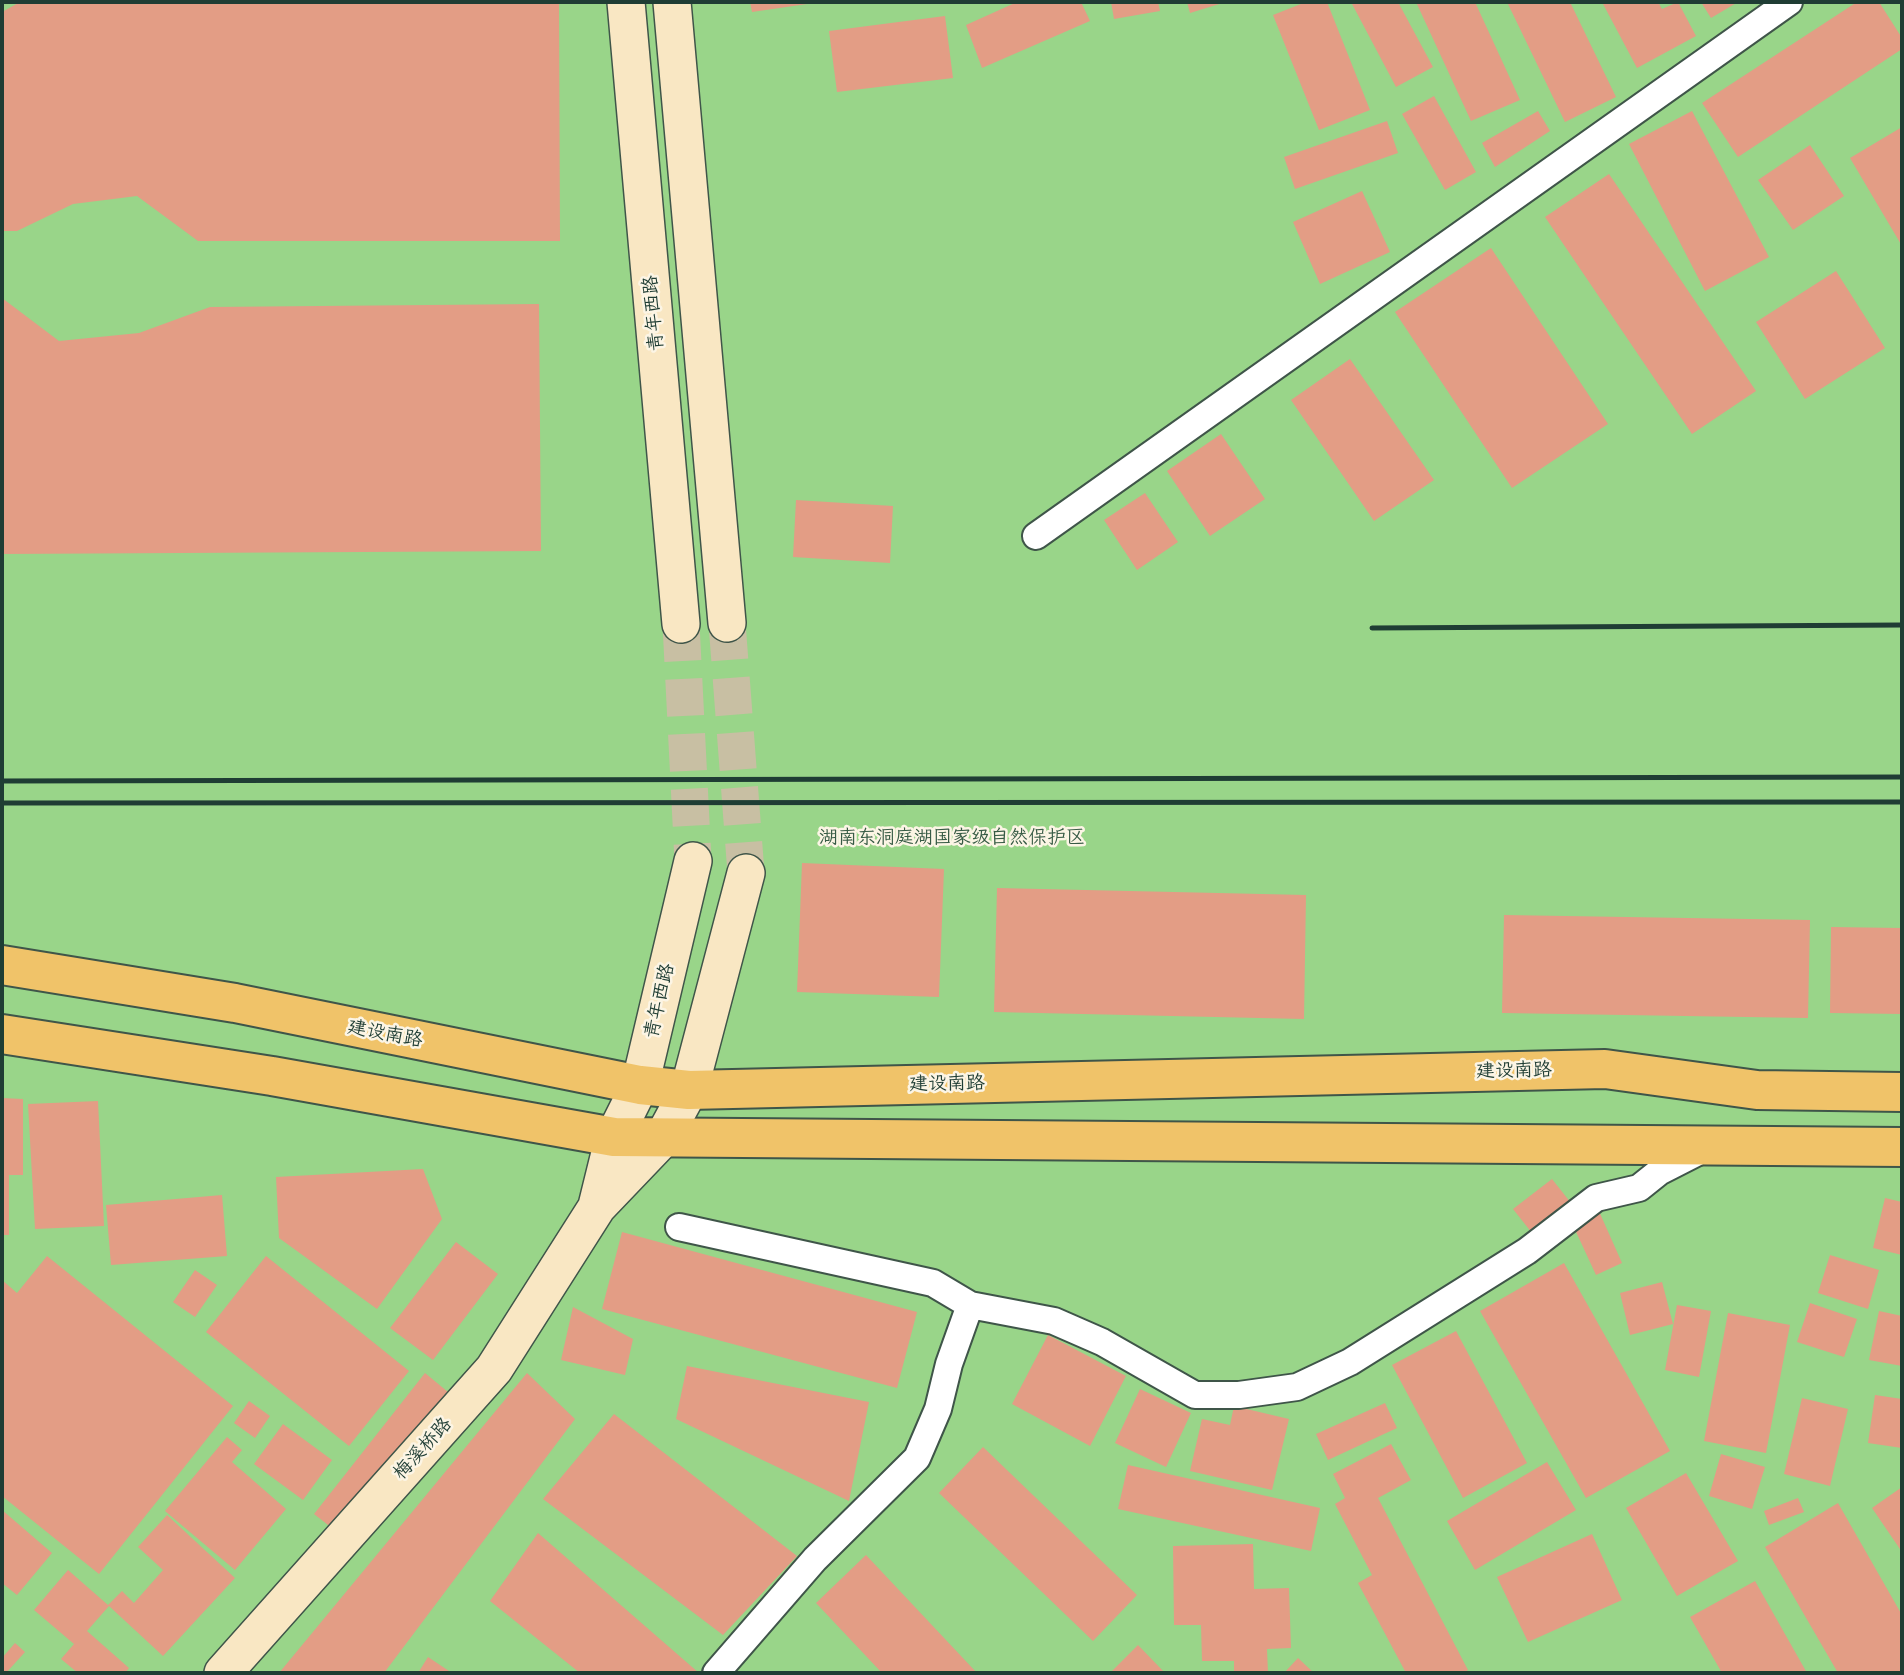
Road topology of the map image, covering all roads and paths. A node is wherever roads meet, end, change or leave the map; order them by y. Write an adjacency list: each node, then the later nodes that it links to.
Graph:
1 (626, 2): 6 (main road, 青年西路)
2 (672, 2): 5 (main road)
3 (1789, 2): 4 (street)
4 (1036, 536)
5 (727, 623)
6 (681, 624)
7 (693, 861): 11 (main road, 青年西路)
8 (746, 873): 12 (main road)
9 (2, 965): 11 (main road, 建设南路)
10 (2, 1034): 14 (main road)
11 (640, 1085): 12 (main road, 建设南路); 14 (main road, 青年西路)
12 (689, 1090): 13 (main road, 建设南路); 15 (main road)
13 (1902, 1092)
14 (614, 1137): 15 (main road); 18 (main road, 青年西路)
15 (663, 1138): 16 (main road); 18 (main road)
16 (1708, 1146): 17 (main road); 20 (street)
17 (1902, 1147)
18 (597, 1207): 21 (main road, 梅溪桥路)
19 (679, 1227): 20 (street)
20 (970, 1305): 22 (street)
21 (223, 1673)
22 (716, 1673)

